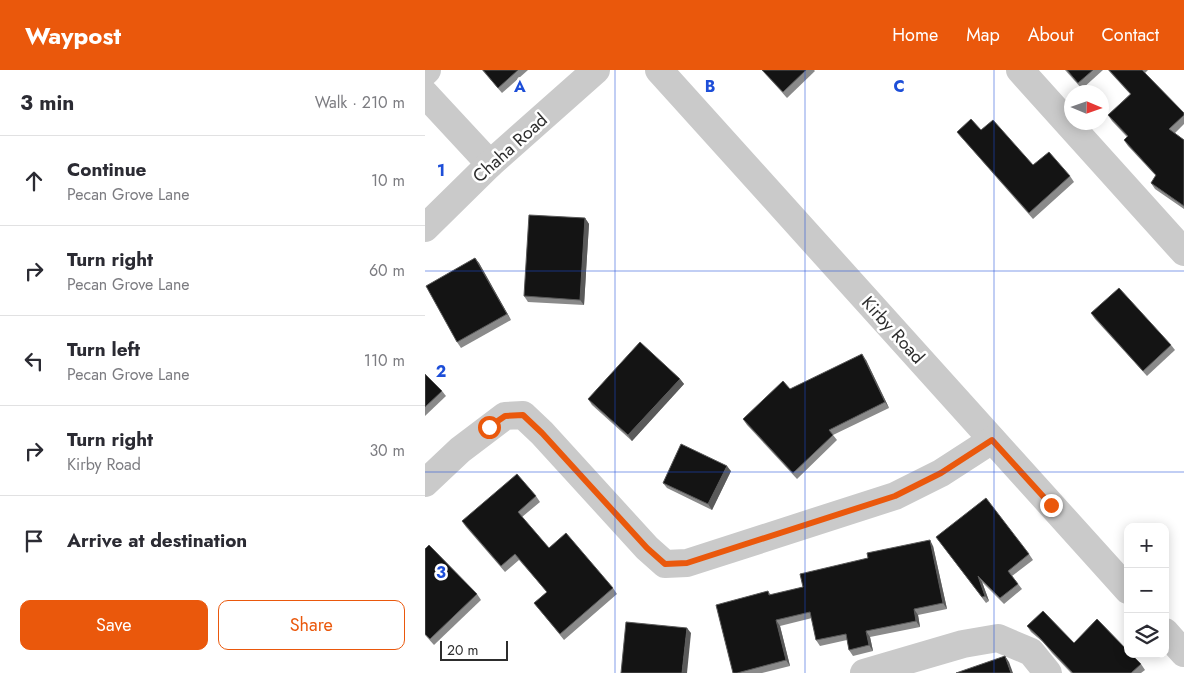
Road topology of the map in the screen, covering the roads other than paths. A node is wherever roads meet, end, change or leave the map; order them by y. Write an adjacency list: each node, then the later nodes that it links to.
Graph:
1 (596, 70): 5 (street, Chaha Road)
2 (659, 70): 8 (street, Kirby Road)
3 (1020, 70): 7 (street)
4 (425, 94): 5 (street)
5 (491, 164): 6 (street, Chaha Road)
6 (425, 228)
7 (1184, 252)
8 (992, 440): 9 (street); 10 (street, Kirby Road)
9 (425, 483)
10 (1124, 586)
11 (1169, 636): 12 (street)
12 (1184, 653)
13 (863, 673): 14 (street)
14 (1049, 673)

